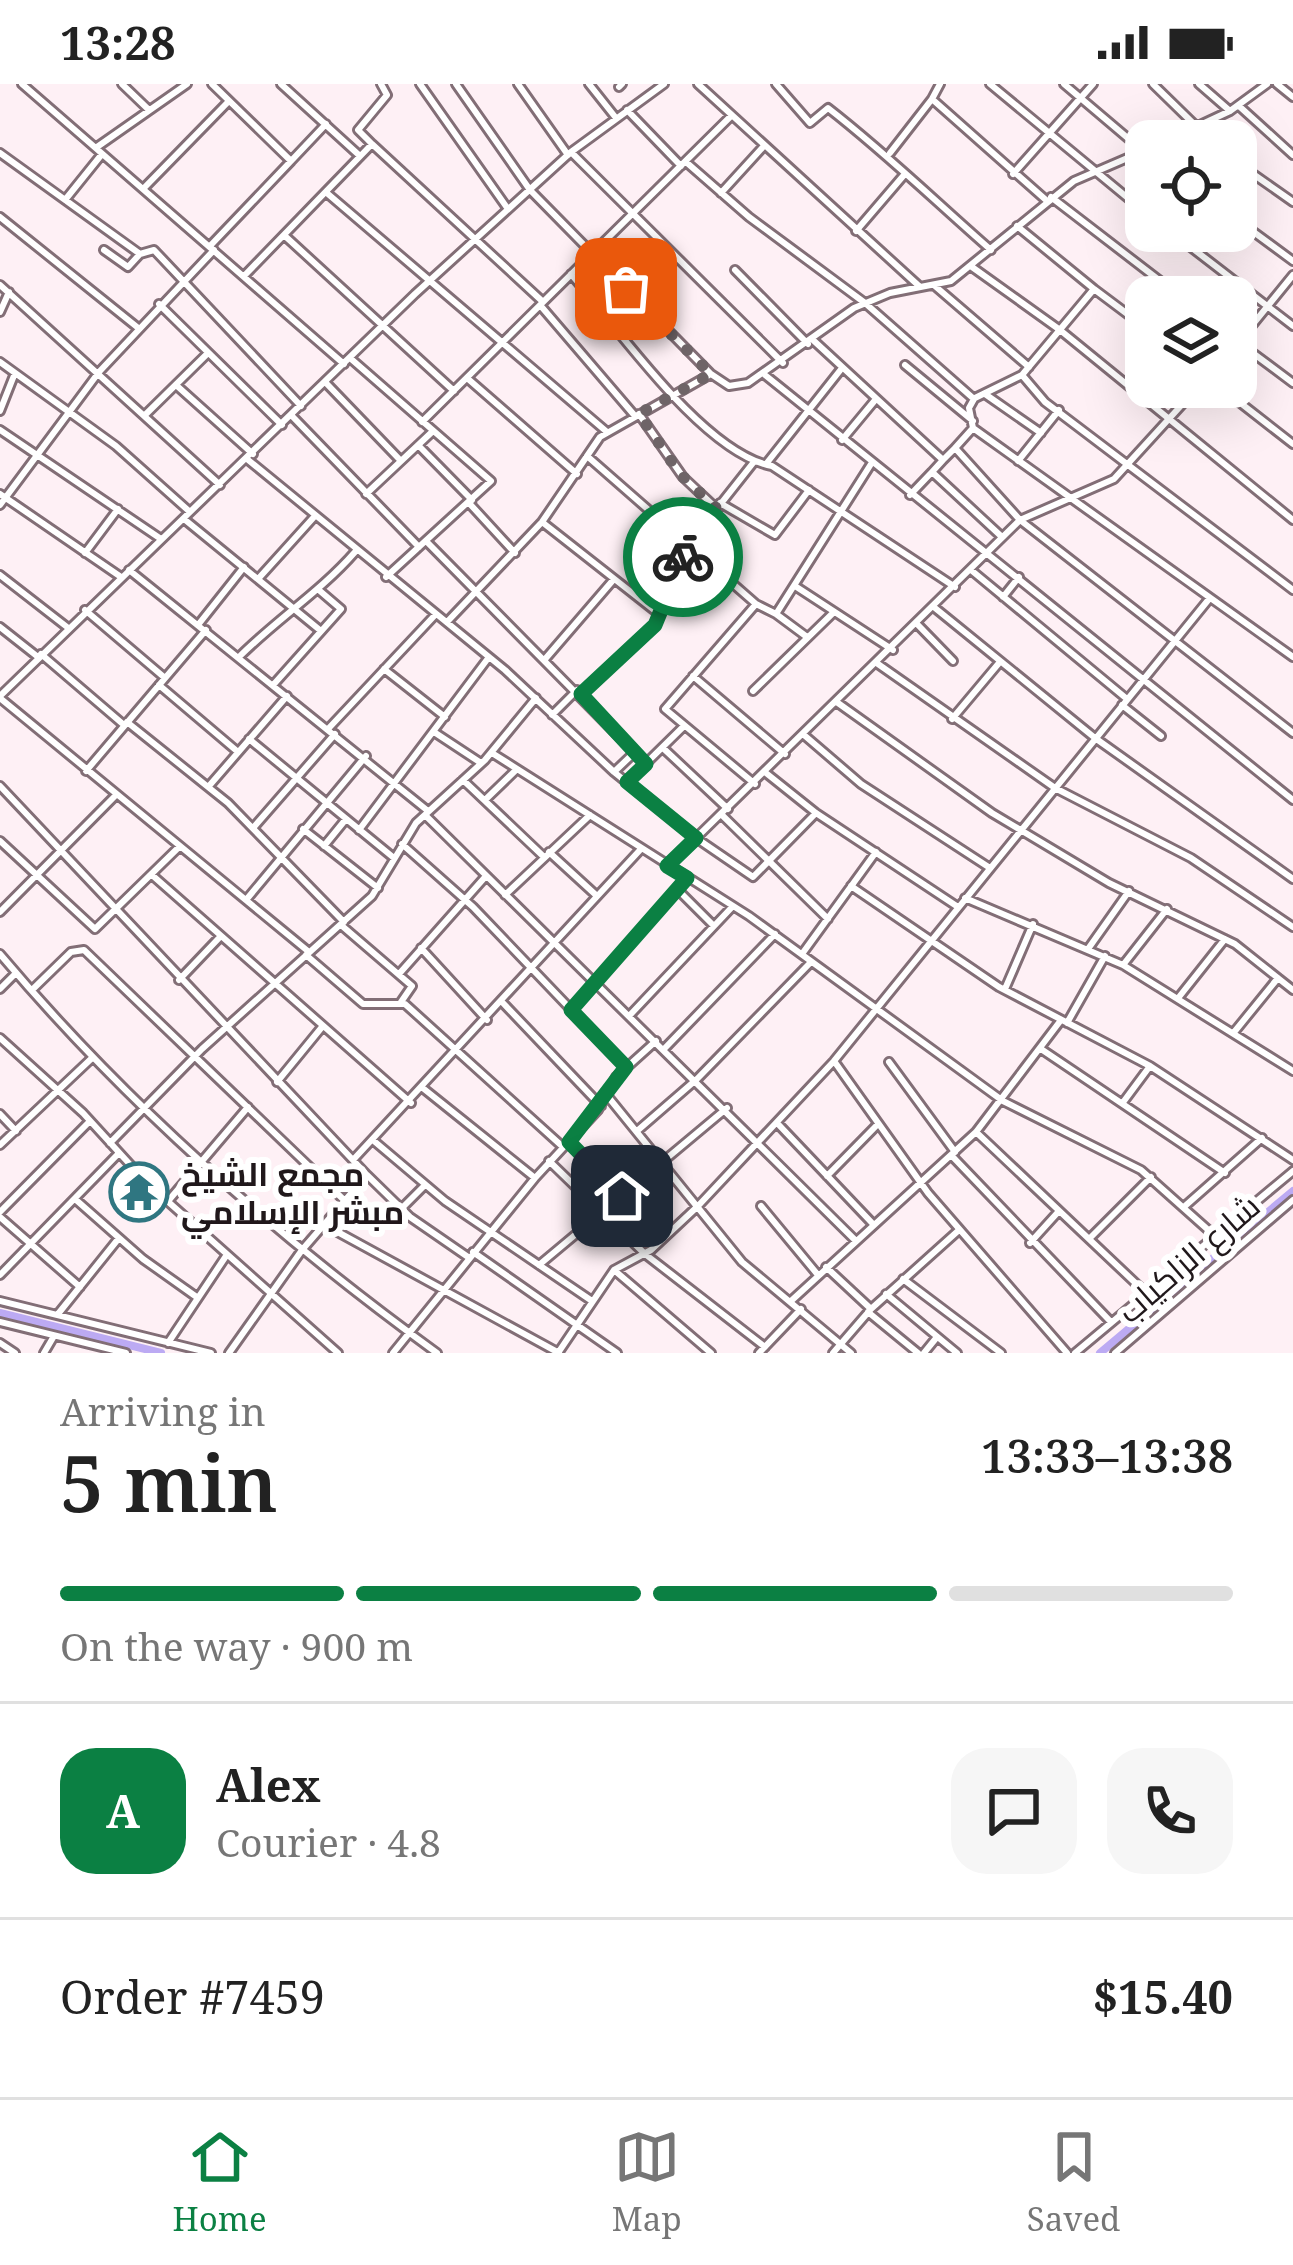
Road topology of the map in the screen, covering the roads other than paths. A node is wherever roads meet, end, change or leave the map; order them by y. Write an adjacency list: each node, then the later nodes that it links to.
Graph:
1 (22, 84): 39 (street)
2 (122, 84): 27 (street)
3 (188, 84): 27 (street)
4 (212, 84): 25 (street)
5 (280, 84): 34 (street)
6 (381, 84): 37 (street)
7 (420, 84): 60 (street)
8 (456, 84): 53 (street)
9 (518, 84): 41 (street)
10 (589, 84): 31 (street)
11 (664, 84): 28 (street)
12 (698, 84): 30 (street)
13 (776, 84): 42 (street)
14 (990, 84): 35 (street)
15 (1064, 84): 22 (street)
16 (1094, 84): 22 (street)
17 (1153, 84): 32 (street)
18 (1199, 84): 29 (street)
19 (1267, 84): 26 (street)
20 (1277, 84): 23 (street)
21 (943, 85): 24 (street)
22 (1080, 97): 35 (street); 36 (street)
23 (1293, 97)
24 (932, 99): 42 (street); 49 (street)
25 (228, 102): 46 (street); 52 (street)
26 (1239, 106): 29 (street); 43 (street)
27 (148, 110): 39 (street)
28 (626, 110): 31 (street); 47 (street)
29 (1230, 111): 33 (street)
30 (730, 117): 38 (street); 47 (street)
31 (616, 118): 41 (street)
32 (1190, 120)
33 (1212, 120)
34 (326, 124): 44 (street); 46 (street)
35 (1048, 135): 48 (street); 49 (street)
36 (1125, 135)
37 (372, 144): 44 (street); 67 (street)
38 (763, 147): 54 (street); 64 (street)
39 (99, 151): 52 (street); 58 (street)
40 (0, 152): 58 (street)
41 (570, 154): 53 (street); 61 (street)
42 (890, 154): 50 (street)
43 (1293, 155)
44 (360, 156): 55 (street)
45 (1125, 159): 48 (street)
46 (291, 161): 68 (street)
47 (684, 164): 54 (street); 61 (street)
48 (1091, 170): 56 (street); 57 (street)
49 (1013, 174): 57 (street)
50 (904, 175): 64 (street); 70 (street)
51 (1257, 177): 59 (street)
52 (143, 189): 68 (street)
53 (530, 190): 60 (street); 73 (street)
54 (721, 193): 89 (street)
55 (328, 194): 66 (street); 81 (street)
56 (1125, 197)
57 (1048, 199): 63 (street); 80 (street)
58 (64, 200): 72 (street)
59 (1293, 202)
60 (508, 209): 67 (street)
61 (632, 215): 73 (street); 105 (street)
62 (0, 217): 97 (street)
63 (1017, 226): 70 (street); 86 (street)
64 (856, 231): 84 (street)
65 (1257, 234): 74 (street)
66 (285, 236): 79 (street); 95 (street)
67 (476, 239): 81 (street); 88 (street)
68 (212, 248): 79 (street); 82 (street)
69 (104, 250): 72 (street)
70 (991, 250): 75 (street)
71 (1197, 252): 91 (street)
72 (140, 254): 82 (street)
73 (593, 254): 77 (street); 111 (street)
74 (1293, 261)
75 (972, 267): 85 (street); 98 (street)
76 (735, 270): 100 (street)
77 (571, 274): 88 (street); 119 (street)
78 (1293, 275): 91 (street)
79 (244, 276): 103 (street)
80 (1152, 276)
81 (432, 279): 95 (street); 99 (street)
82 (183, 280): 90 (street); 123 (street)
83 (0, 285): 87 (street)
84 (919, 286): 85 (street); 89 (street)
85 (934, 286): 107 (street)
86 (1094, 289): 93 (street); 98 (street)
87 (9, 292): 92 (street); 109 (street)
88 (540, 302): 99 (street); 131 (street)
89 (865, 303): 100 (street); 121 (street)
90 (159, 304): 97 (street); 101 (street)
91 (1267, 306): 94 (street); 96 (street)
92 (0, 312)
93 (1125, 312)
94 (1257, 318)
95 (382, 326): 103 (street); 118 (street)
96 (1293, 326)
97 (139, 328): 109 (street)
98 (1060, 330): 107 (street); 133 (street)
99 (503, 340): 114 (street); 139 (street)
100 (811, 342): 105 (street); 108 (street)
101 (208, 353): 117 (street); 136 (street)
102 (1257, 357): 116 (street)
103 (347, 361): 115 (street); 134 (street)
104 (0, 362): 110 (street)
105 (783, 363): 112 (street)
106 (905, 365): 135 (street)
107 (1029, 367): 113 (street)
108 (842, 368): 122 (street); 127 (street)
109 (99, 372): 129 (street); 130 (street)
110 (15, 373): 126 (street); 129 (street)
111 (711, 374): 112 (street); 119 (street)
112 (765, 375): 127 (street)
113 (1022, 375): 120 (street); 128 (street)
114 (467, 378): 118 (street); 156 (street)
115 (326, 383): 123 (street); 149 (street)
116 (1293, 383)
117 (176, 385): 130 (street); 146 (street)
118 (454, 391): 134 (street)
119 (673, 392): 131 (street); 151 (street)
120 (985, 394): 121 (street); 140 (street)
121 (974, 399): 135 (street)
122 (876, 400): 141 (street); 148 (street)
123 (302, 406): 132 (street)
124 (1180, 408): 133 (street)
125 (1247, 408): 142 (street)
126 (0, 410)
127 (806, 410): 141 (street); 153 (street)
128 (1059, 410): 140 (street); 154 (street)
129 (69, 411): 145 (street); 167 (street)
130 (145, 415): 157 (street)
131 (637, 415): 139 (street); 164 (street)
132 (292, 416): 136 (street); 159 (street)
133 (1169, 421): 154 (street); 170 (street)
134 (422, 422): 138 (street)
135 (973, 424): 144 (street); 150 (street)
136 (282, 425): 146 (street)
137 (0, 430): 145 (street)
138 (433, 431): 143 (street); 163 (street)
139 (607, 432): 147 (street)
140 (1041, 433): 150 (street)
141 (842, 440): 152 (street)
142 (1293, 444)
143 (418, 446): 149 (street); 163 (street)
144 (955, 448): 148 (street); 169 (street)
145 (39, 453): 162 (street); 165 (street)
146 (250, 456): 157 (street); 168 (street)
147 (586, 456): 156 (street); 175 (street)
148 (943, 460): 155 (street)
149 (401, 461): 159 (street)
150 (1018, 461): 161 (street)
151 (753, 463): 153 (street); 164 (street)
152 (872, 464): 160 (street); 166 (street)
153 (766, 465): 158 (street)
154 (1130, 465): 161 (street); 191 (street)
155 (932, 472): 160 (street); 172 (street)
156 (577, 474): 171 (street)
157 (220, 485): 167 (street)
158 (809, 490): 164 (street); 166 (street)
159 (366, 494): 174 (street)
160 (910, 495): 177 (street)
161 (1072, 498): 169 (street); 195 (street)
162 (2, 499): 178 (street)
163 (470, 501): 174 (street); 179 (street)
164 (718, 506): 175 (street)
165 (118, 509): 173 (street); 178 (street)
166 (841, 512): 189 (street); 190 (street)
167 (187, 516): 173 (street); 180 (street)
168 (314, 517): 176 (street); 187 (street)
169 (1020, 520): 172 (street); 211 (street)
170 (1293, 520)
171 (542, 522): 179 (street); 188 (street)
172 (1002, 537): 177 (street)
173 (161, 539): 181 (street)
174 (422, 544): 185 (street); 193 (street)
175 (689, 544): 196 (street); 202 (street)
176 (355, 552): 185 (street); 192 (street)
177 (988, 552): 182 (street); 186 (street)
178 (85, 553): 184 (street)
179 (514, 553): 193 (street)
180 (244, 567): 187 (street); 208 (street)
181 (129, 570): 184 (street); 208 (street)
182 (971, 570): 190 (street); 194 (street)
183 (0, 575): 207 (street)
184 (121, 577): 199 (street)
185 (386, 577): 201 (street)
186 (1019, 577): 194 (street); 223 (street)
187 (258, 579): 198 (street)
188 (614, 579): 202 (street); 217 (street)
189 (795, 586): 200 (street); 203 (street)
190 (955, 586): 197 (street)
191 (1293, 590)
192 (320, 591): 198 (street); 209 (street)
193 (476, 593): 204 (street); 217 (street)
194 (1004, 597): 231 (street)
195 (1209, 598): 211 (street); 216 (street)
196 (756, 604): 203 (street); 222 (street)
197 (935, 608): 205 (street); 219 (street)
198 (294, 609): 209 (street); 214 (street)
199 (86, 610): 207 (street); 224 (street)
200 (834, 612): 210 (street); 212 (street)
201 (436, 614): 204 (street); 221 (street)
202 (659, 614): 227 (street)
203 (776, 614): 210 (street)
204 (446, 622): 215 (street)
205 (918, 625): 212 (street); 218 (street)
206 (0, 627): 213 (street)
207 (67, 627): 213 (street)
208 (202, 627): 214 (street); 224 (street)
209 (321, 631): 225 (street)
210 (807, 638): 226 (street)
211 (1174, 641): 223 (street); 240 (street)
212 (893, 650): 220 (street)
213 (40, 656): 229 (street); 236 (street)
214 (239, 657): 225 (street)
215 (489, 657): 230 (street); 234 (street)
216 (1293, 657)
217 (545, 658): 227 (street)
218 (953, 661)
219 (999, 662): 235 (street); 243 (street)
220 (878, 664): 232 (street); 235 (street)
221 (384, 669): 234 (street); 238 (street)
222 (693, 676): 237 (street); 249 (street)
223 (1144, 678): 231 (street); 266 (street)
224 (162, 682): 236 (street); 246 (street)
225 (273, 685): 228 (street)
226 (752, 691)
227 (579, 692): 233 (street); 247 (street)
228 (286, 696): 238 (street); 244 (street)
229 (0, 697): 254 (street)
230 (536, 698): 233 (street); 248 (street)
231 (1125, 702): 242 (street); 243 (street)
232 (838, 703): 241 (street); 277 (street)
233 (552, 716): 255 (street)
234 (445, 717): 239 (street)
235 (952, 719): 264 (street)
236 (126, 724): 254 (street); 263 (street)
237 (685, 726): 245 (street); 261 (street)
238 (332, 732): 250 (street); 257 (street)
239 (434, 732): 251 (street); 260 (street)
240 (1293, 734)
241 (804, 735): 249 (street); 291 (street)
242 (1161, 736)
243 (1095, 738): 264 (street); 296 (street)
244 (249, 739): 246 (street); 257 (street)
245 (663, 748): 252 (street); 269 (street)
246 (238, 752): 263 (street)
247 (635, 752): 252 (street); 255 (street)
248 (492, 753): 251 (street); 253 (street)
249 (785, 754): 256 (street)
250 (366, 757): 260 (street); 268 (street)
251 (482, 764): 258 (street)
252 (646, 764): 259 (street)
253 (518, 769): 267 (street); 272 (street)
254 (86, 771): 265 (street)
255 (614, 772): 259 (street)
256 (766, 773): 261 (street); 271 (street)
257 (297, 779): 268 (street); 274 (street)
258 (463, 780): 267 (street); 270 (street)
259 (627, 782): 278 (street)
260 (397, 783): 270 (street); 276 (street)
261 (755, 784): 269 (street)
262 (0, 786): 285 (street)
263 (208, 786): 274 (street)
264 (1055, 788): 277 (street); 315 (street)
265 (115, 796): 282 (street); 285 (street)
266 (1293, 800)
267 (484, 801): 286 (street)
268 (326, 802): 273 (street); 275 (street)
269 (725, 812): 278 (street); 290 (street)
270 (427, 813): 280 (street); 293 (street)
271 (816, 813): 284 (street); 290 (street)
272 (590, 815): 283 (street); 286 (street)
273 (346, 819): 276 (street); 281 (street)
274 (254, 828): 287 (street)
275 (303, 829): 281 (street); 287 (street)
276 (359, 830): 288 (street)
277 (1021, 830): 291 (street); 300 (street)
278 (696, 838): 289 (street); 290 (street)
279 (0, 842): 294 (street)
280 (402, 844): 288 (street); 303 (street)
281 (324, 846): 298 (street)
282 (179, 847): 292 (street); 305 (street)
283 (641, 849): 289 (street); 302 (street)
284 (875, 852): 297 (street); 307 (street)
285 (62, 854): 294 (street); 309 (street)
286 (546, 855): 301 (street); 302 (street)
287 (281, 856): 305 (street); 312 (street)
288 (394, 859): 298 (street)
289 (667, 866): 295 (street)
290 (768, 866): 311 (street)
291 (990, 868): 304 (street)
292 (152, 875): 309 (street); 317 (street)
293 (486, 876): 301 (street); 303 (street)
294 (37, 877): 309 (street); 310 (street)
295 (687, 878): 299 (street); 306 (street)
296 (1293, 879)
297 (851, 886): 311 (street); 319 (street)
298 (378, 888): 312 (street)
299 (677, 890): 314 (street); 334 (street)
300 (1129, 891): 308 (street); 322 (street)
301 (505, 896): 320 (street)
302 (597, 896): 320 (street)
303 (463, 898): 321 (street); 329 (street)
304 (965, 898): 307 (street); 313 (street)
305 (246, 900): 324 (street)
306 (733, 906): 314 (street); 316 (street)
307 (958, 908): 319 (street)
308 (1167, 909): 318 (street); 328 (street)
309 (115, 910): 333 (street)
310 (0, 912)
311 (828, 919): 325 (street)
312 (343, 924): 324 (street); 331 (street)
313 (1033, 924): 322 (street); 337 (street)
314 (714, 926): 345 (street)
315 (1293, 927)
316 (775, 934): 325 (street); 353 (street)
317 (219, 938): 333 (street); 335 (street)
318 (1225, 939): 332 (street); 340 (street)
319 (931, 942): 337 (street); 343 (street)
320 (554, 944): 329 (street); 334 (street)
321 (421, 949): 331 (street); 346 (street)
322 (1088, 949): 326 (street)
323 (0, 954): 330 (street)
324 (307, 954): 335 (street); 341 (street)
325 (802, 954): 327 (street)
326 (1105, 956): 328 (street); 347 (street)
327 (812, 961): 343 (street); 363 (street)
328 (1123, 965): 340 (street)
329 (532, 970): 342 (street); 344 (street)
330 (16, 973): 336 (street); 338 (street)
331 (399, 974): 341 (street)
332 (1278, 978): 339 (street); 350 (street)
333 (179, 980): 349 (street)
334 (594, 981): 344 (street); 345 (street)
335 (272, 985): 348 (street); 349 (street)
336 (0, 989)
337 (1005, 989): 347 (street)
338 (32, 990): 356 (street); 357 (street)
339 (1293, 990)
340 (1179, 998): 350 (street)
341 (400, 1002): 355 (street)
342 (503, 1003): 346 (street); 371 (street)
343 (874, 1009): 358 (street); 370 (street)
344 (571, 1010): 361 (street)
345 (630, 1015): 352 (street)
346 (488, 1020): 355 (street)
347 (1064, 1022): 354 (street); 360 (street)
348 (322, 1027): 364 (street); 369 (street)
349 (226, 1029): 356 (street); 364 (street)
350 (1235, 1032): 362 (street)
351 (0, 1038): 366 (street)
352 (656, 1041): 353 (street); 361 (street)
353 (664, 1048): 363 (street)
354 (1041, 1049): 368 (street); 370 (street)
355 (458, 1052): 365 (street); 387 (street)
356 (196, 1055): 372 (street); 374 (street)
357 (92, 1058): 366 (street); 374 (street)
358 (834, 1060): 377 (street); 378 (street)
359 (889, 1062): 388 (street)
360 (1150, 1066): 368 (street); 382 (street)
361 (626, 1067): 367 (street)
362 (1293, 1071)
363 (697, 1079): 373 (street); 380 (street)
364 (277, 1082): 390 (street)
365 (424, 1089): 369 (street); 400 (street)
366 (58, 1090): 376 (street); 379 (street)
367 (605, 1093): 371 (street); 380 (street)
368 (1124, 1101): 396 (street)
369 (410, 1102): 383 (street)
370 (1003, 1102): 381 (street); 399 (street)
371 (601, 1106): 387 (street)
372 (248, 1107): 394 (street); 405 (street)
373 (727, 1108): 384 (street); 393 (street)
374 (143, 1110): 385 (street); 394 (street)
375 (0, 1114): 379 (street)
376 (90, 1120): 385 (street); 414 (street)
377 (778, 1124): 384 (street); 398 (street)
378 (878, 1124): 398 (street); 401 (street)
379 (16, 1131): 386 (street)
380 (638, 1131): 393 (street)
381 (976, 1132): 388 (street); 412 (street)
382 (1262, 1138): 391 (street); 396 (street)
383 (374, 1141): 390 (street); 402 (street)
384 (761, 1142): 408 (street); 422 (street)
385 (110, 1143): 389 (street)
386 (0, 1144)
387 (566, 1144): 392 (street); 403 (street)
388 (953, 1153): 401 (street); 423 (street)
389 (118, 1154): 404 (street); 407 (street)
390 (353, 1160): 397 (street)
391 (1293, 1160)
392 (549, 1161): 400 (street); 413 (street)
393 (663, 1163): 403 (street); 408 (street)
394 (200, 1164): 407 (street); 425 (street)
395 (1293, 1172): 419 (street)
396 (1225, 1173): 410 (street)
397 (367, 1174): 405 (street); 411 (street)
398 (827, 1177): 416 (street)
399 (1151, 1177): 410 (street); 421 (street)
400 (535, 1178): 418 (street)
401 (919, 1180): 416 (street); 417 (street)
402 (425, 1185): 411 (street); 418 (street)
403 (622, 1196): 413 (street)
404 (74, 1199): 420 (street); 424 (street)
405 (344, 1200): 415 (street)
406 (1293, 1200): 474 (street, شارع الزاكياب)
407 (168, 1201): 427 (street)
408 (698, 1206): 426 (street); 443 (street)
409 (760, 1206): 432 (street)
410 (1185, 1206): 419 (street)
411 (401, 1209): 428 (street)
412 (1059, 1211): 421 (street); 423 (street)
413 (602, 1212): 426 (street); 429 (street)
414 (0, 1214): 424 (street)
415 (323, 1224): 425 (street); 436 (street)
416 (872, 1224): 422 (street)
417 (959, 1229): 434 (street); 473 (street)
418 (488, 1233): 428 (street); 429 (street)
419 (1215, 1236): 438 (street)
420 (119, 1238): 435 (street); 440 (street)
421 (1088, 1239): 438 (street)
422 (855, 1240): 430 (street)
423 (1030, 1243): 448 (street)
424 (31, 1244): 433 (street); 435 (street)
425 (302, 1250): 437 (street); 450 (street)
426 (645, 1254): 431 (street); 456 (street)
427 (227, 1255): 437 (street); 440 (street)
428 (471, 1255): 436 (street); 449 (street)
429 (539, 1265): 442 (street)
430 (826, 1267): 432 (street); 445 (street)
431 (614, 1270): 442 (street); 467 (street)
432 (818, 1274): 443 (street)
433 (0, 1275)
434 (903, 1279): 439 (street); 472 (street)
435 (80, 1287): 446 (street)
436 (442, 1290): 450 (street); 457 (street)
437 (269, 1293): 462 (street); 463 (street)
438 (1146, 1293): 448 (street)
439 (886, 1294): 445 (street); 452 (street)
440 (198, 1298): 455 (street)
441 (0, 1301): 446 (street)
442 (592, 1301): 449 (street)
443 (791, 1301): 444 (street)
444 (801, 1310): 454 (street); 456 (street)
445 (869, 1310): 454 (street); 470 (street)
446 (58, 1314): 455 (street)
447 (0, 1322): 451 (street)
448 (1111, 1322): 473 (street)
449 (577, 1326): 457 (street); 466 (street)
450 (407, 1331): 464 (street); 465 (street)
451 (54, 1336): 459 (street); 460 (street)
452 (937, 1337): 470 (street); 471 (street)
453 (0, 1342): 458 (street)
454 (839, 1342): 468 (street); 469 (street)
455 (168, 1343): 461 (street)
456 (762, 1350)
457 (561, 1352)
458 (15, 1353)
459 (44, 1353)
460 (126, 1353)
461 (211, 1353)
462 (229, 1353)
463 (338, 1353)
464 (393, 1353)
465 (437, 1353)
466 (616, 1353)
467 (712, 1353)
468 (833, 1353)
469 (850, 1353)
470 (921, 1353)
471 (958, 1353)
472 (1000, 1353)
473 (1071, 1353)
474 (1115, 1353)

